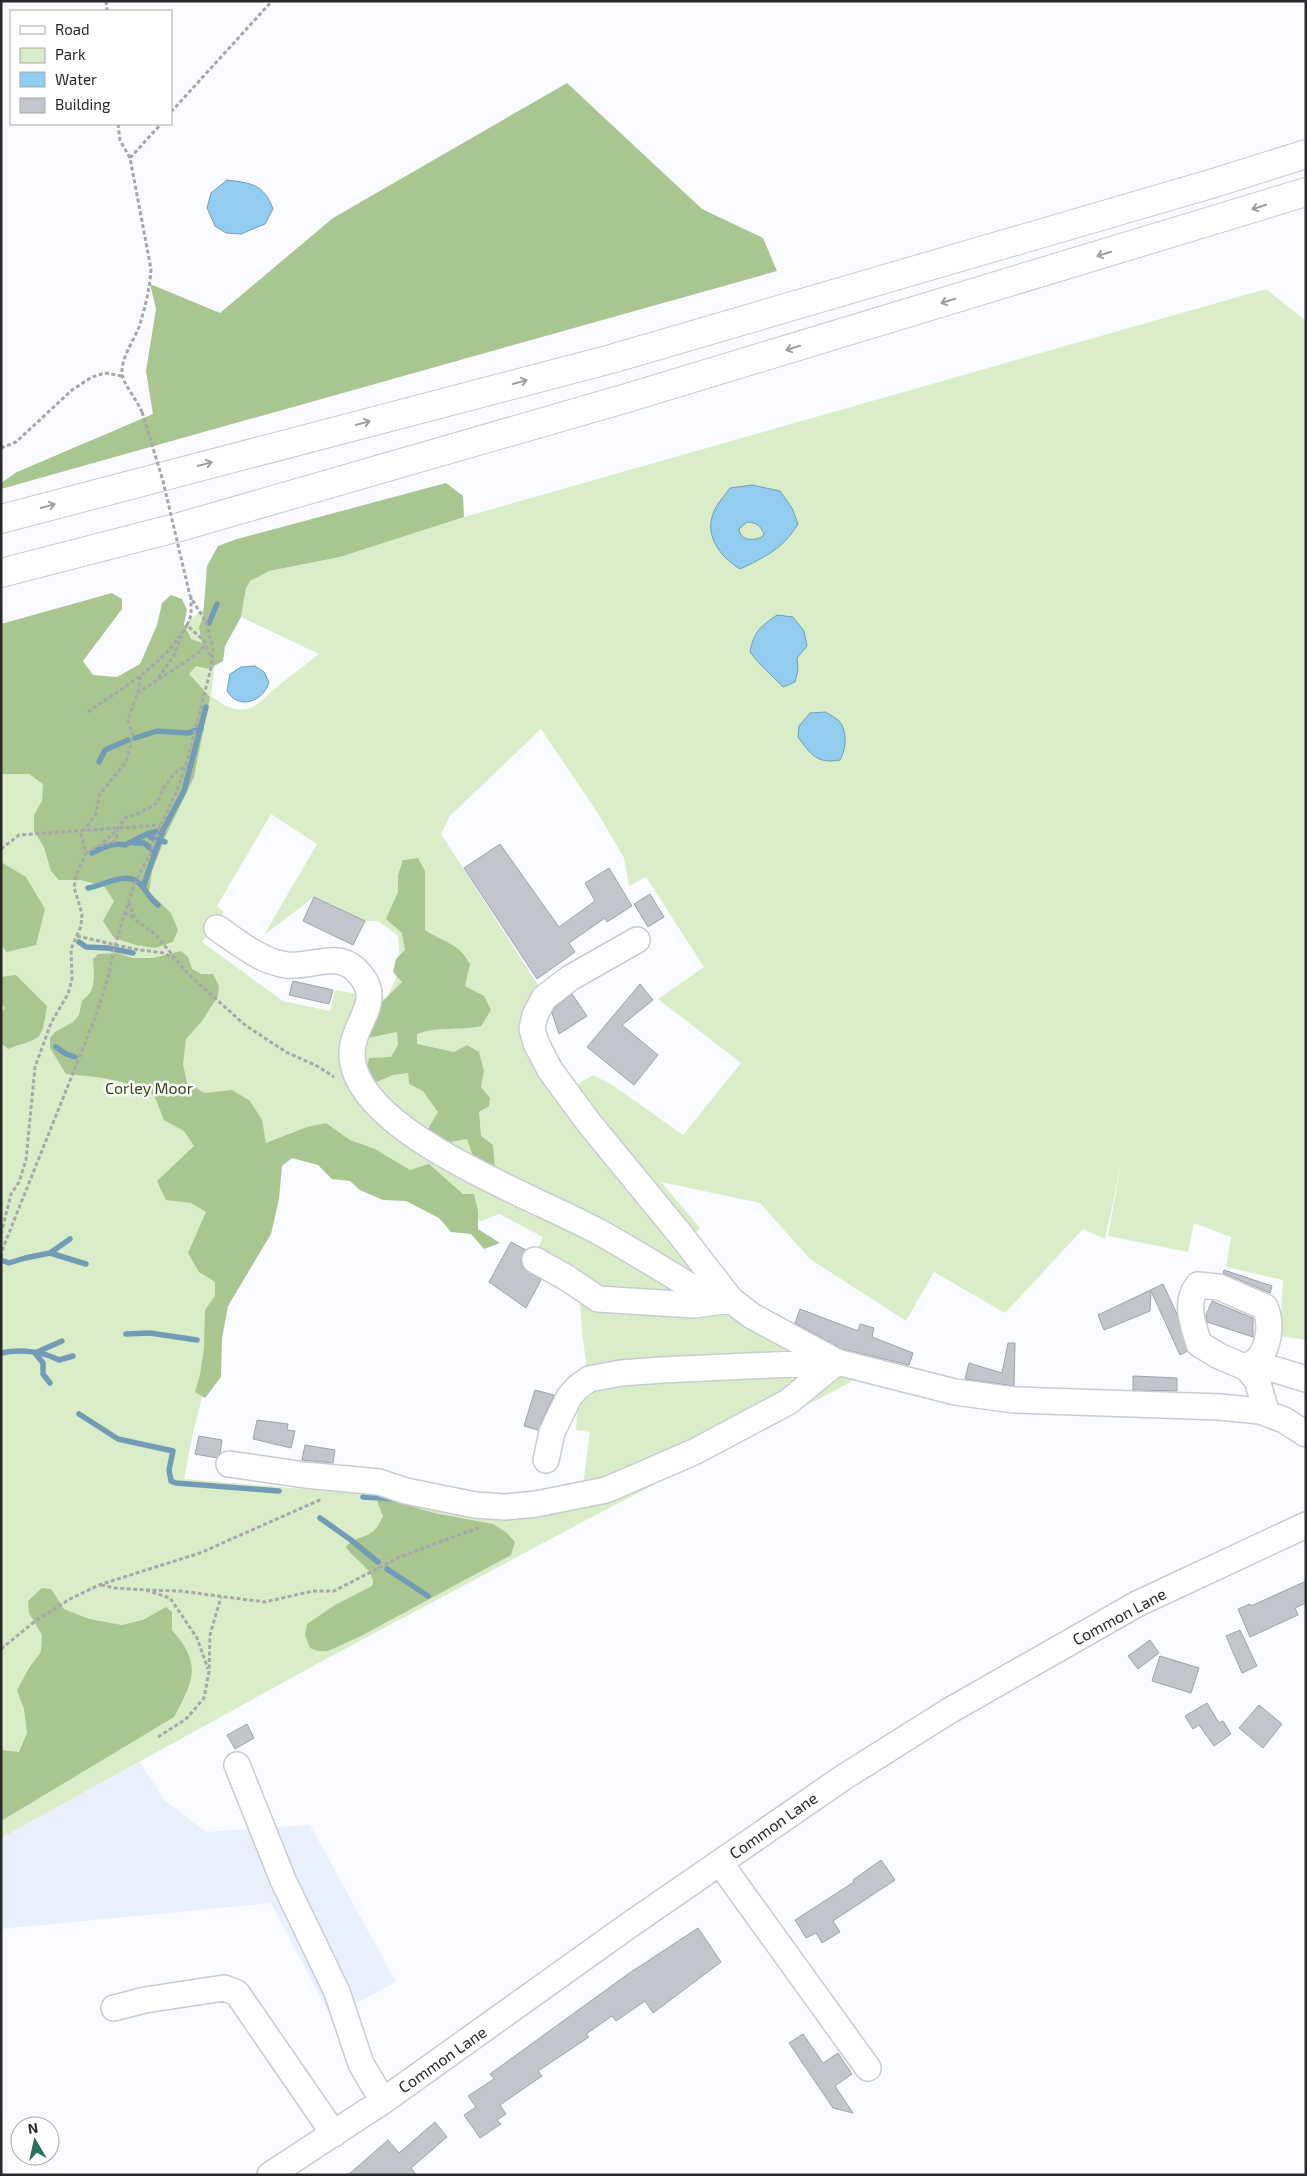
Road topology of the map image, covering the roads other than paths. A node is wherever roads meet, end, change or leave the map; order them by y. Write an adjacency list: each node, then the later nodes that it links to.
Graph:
1 (1306, 154): 3 (highway, one-way to 1)
2 (1306, 192): 4 (highway, one-way to 4)
3 (1, 519)
4 (1, 573)
5 (217, 928): 8 (street)
6 (637, 940): 8 (street)
7 (535, 1260): 8 (street)
8 (731, 1300): 9 (street)
9 (837, 1362): 11 (street); 13 (street); 14 (street)
10 (1306, 1378): 11 (street)
11 (1266, 1414): 12 (street)
12 (1306, 1434)
13 (546, 1460)
14 (229, 1464)
15 (1306, 1525): 17 (street, Common Lane)
16 (237, 1764): 20 (street)
17 (720, 1863): 19 (street); 20 (street, Common Lane)
18 (114, 2008): 21 (street)
19 (868, 2068)
20 (383, 2101): 21 (street, Common Lane)
21 (334, 2134): 22 (street, Common Lane)
22 (270, 2175)

